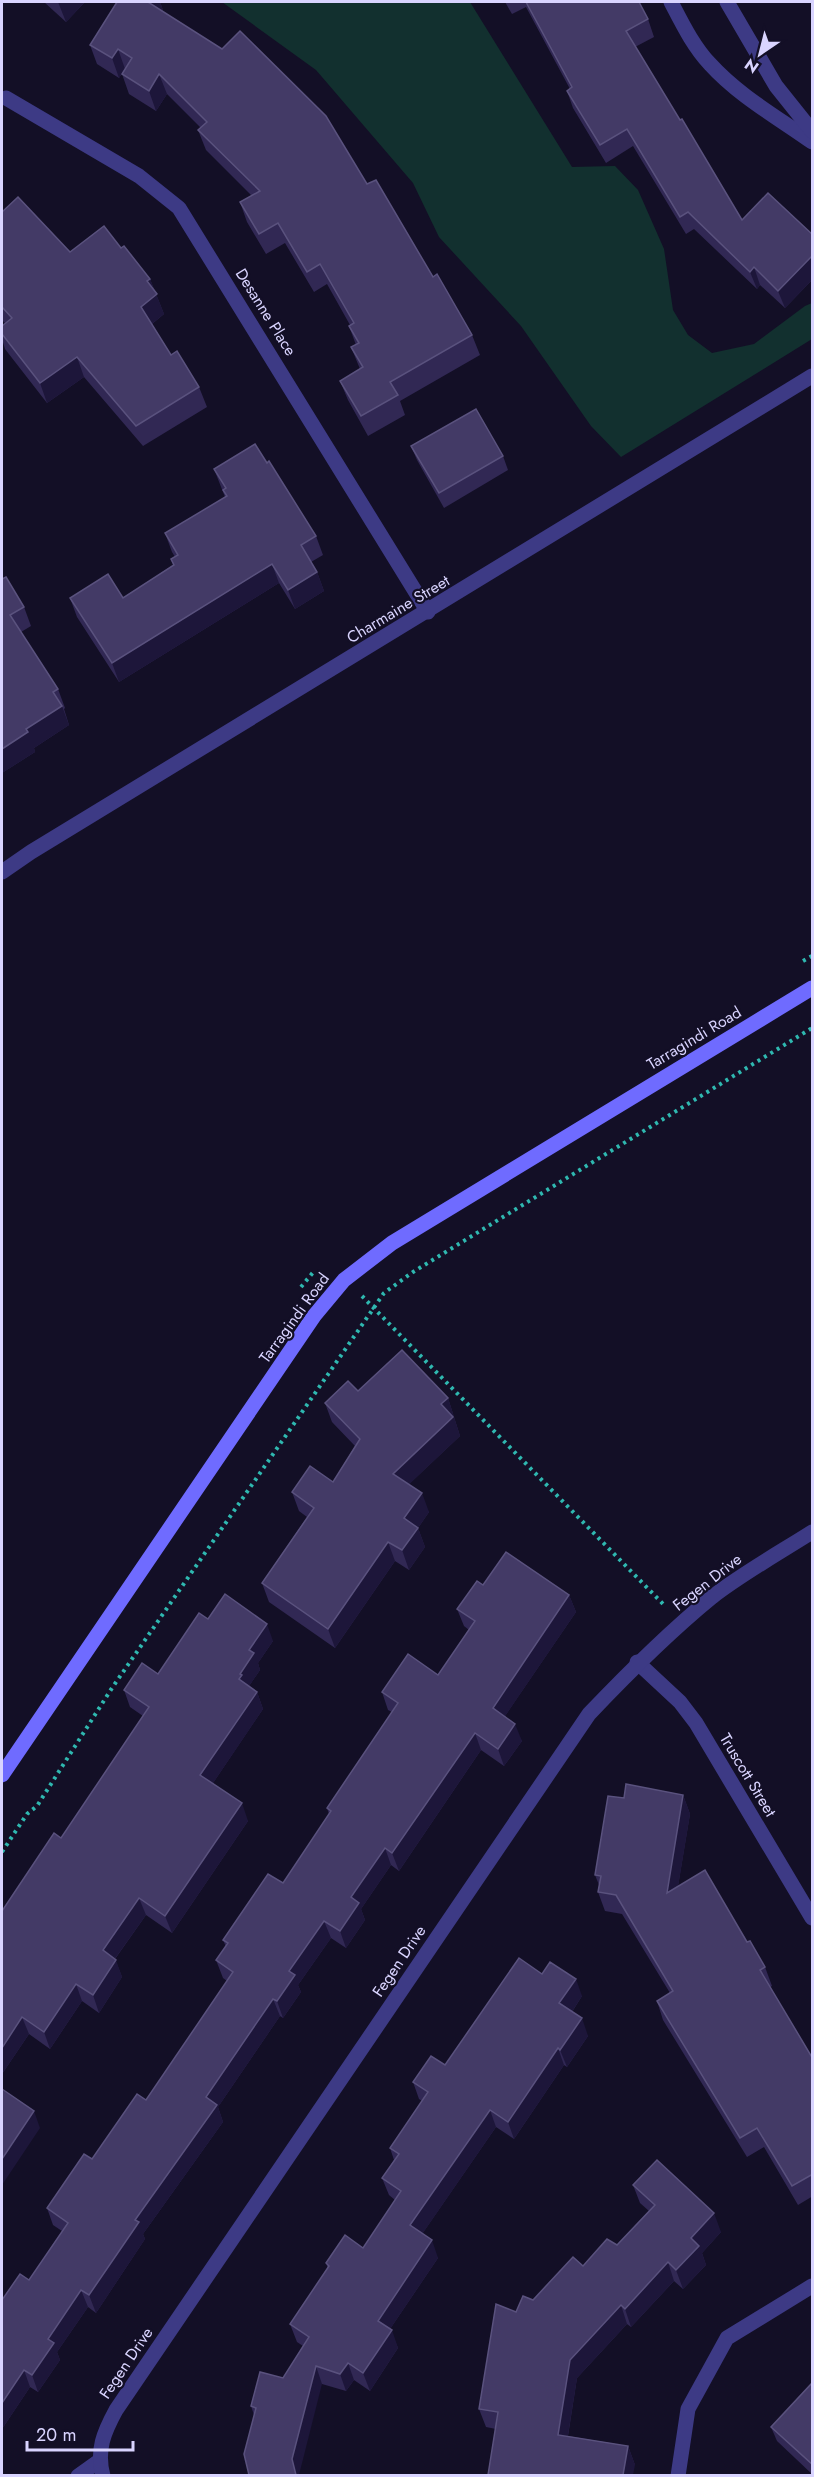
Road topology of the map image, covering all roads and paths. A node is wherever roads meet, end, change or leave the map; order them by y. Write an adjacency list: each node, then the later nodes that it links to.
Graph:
1 (671, 2): 5 (street)
2 (727, 2): 4 (street)
3 (6, 98): 7 (street, Desanne Place)
4 (813, 131)
5 (813, 142)
6 (813, 376): 7 (street, Charmaine Street)
7 (428, 612): 8 (street, Charmaine Street)
8 (2, 872)
9 (813, 988): 16 (street, Tarragindi Road)
10 (813, 1028): 12 (path)
11 (360, 1294): 12 (path)
12 (373, 1307): 14 (path); 17 (path)
13 (813, 1532): 15 (street, Fegen Drive)
14 (659, 1597)
15 (637, 1662): 18 (street, Truscott Street); 20 (street, Fegen Drive)
16 (2, 1775)
17 (2, 1852)
18 (813, 1918)
19 (813, 2286): 22 (street)
20 (101, 2468): 21 (street)
21 (78, 2475)
22 (678, 2475)

